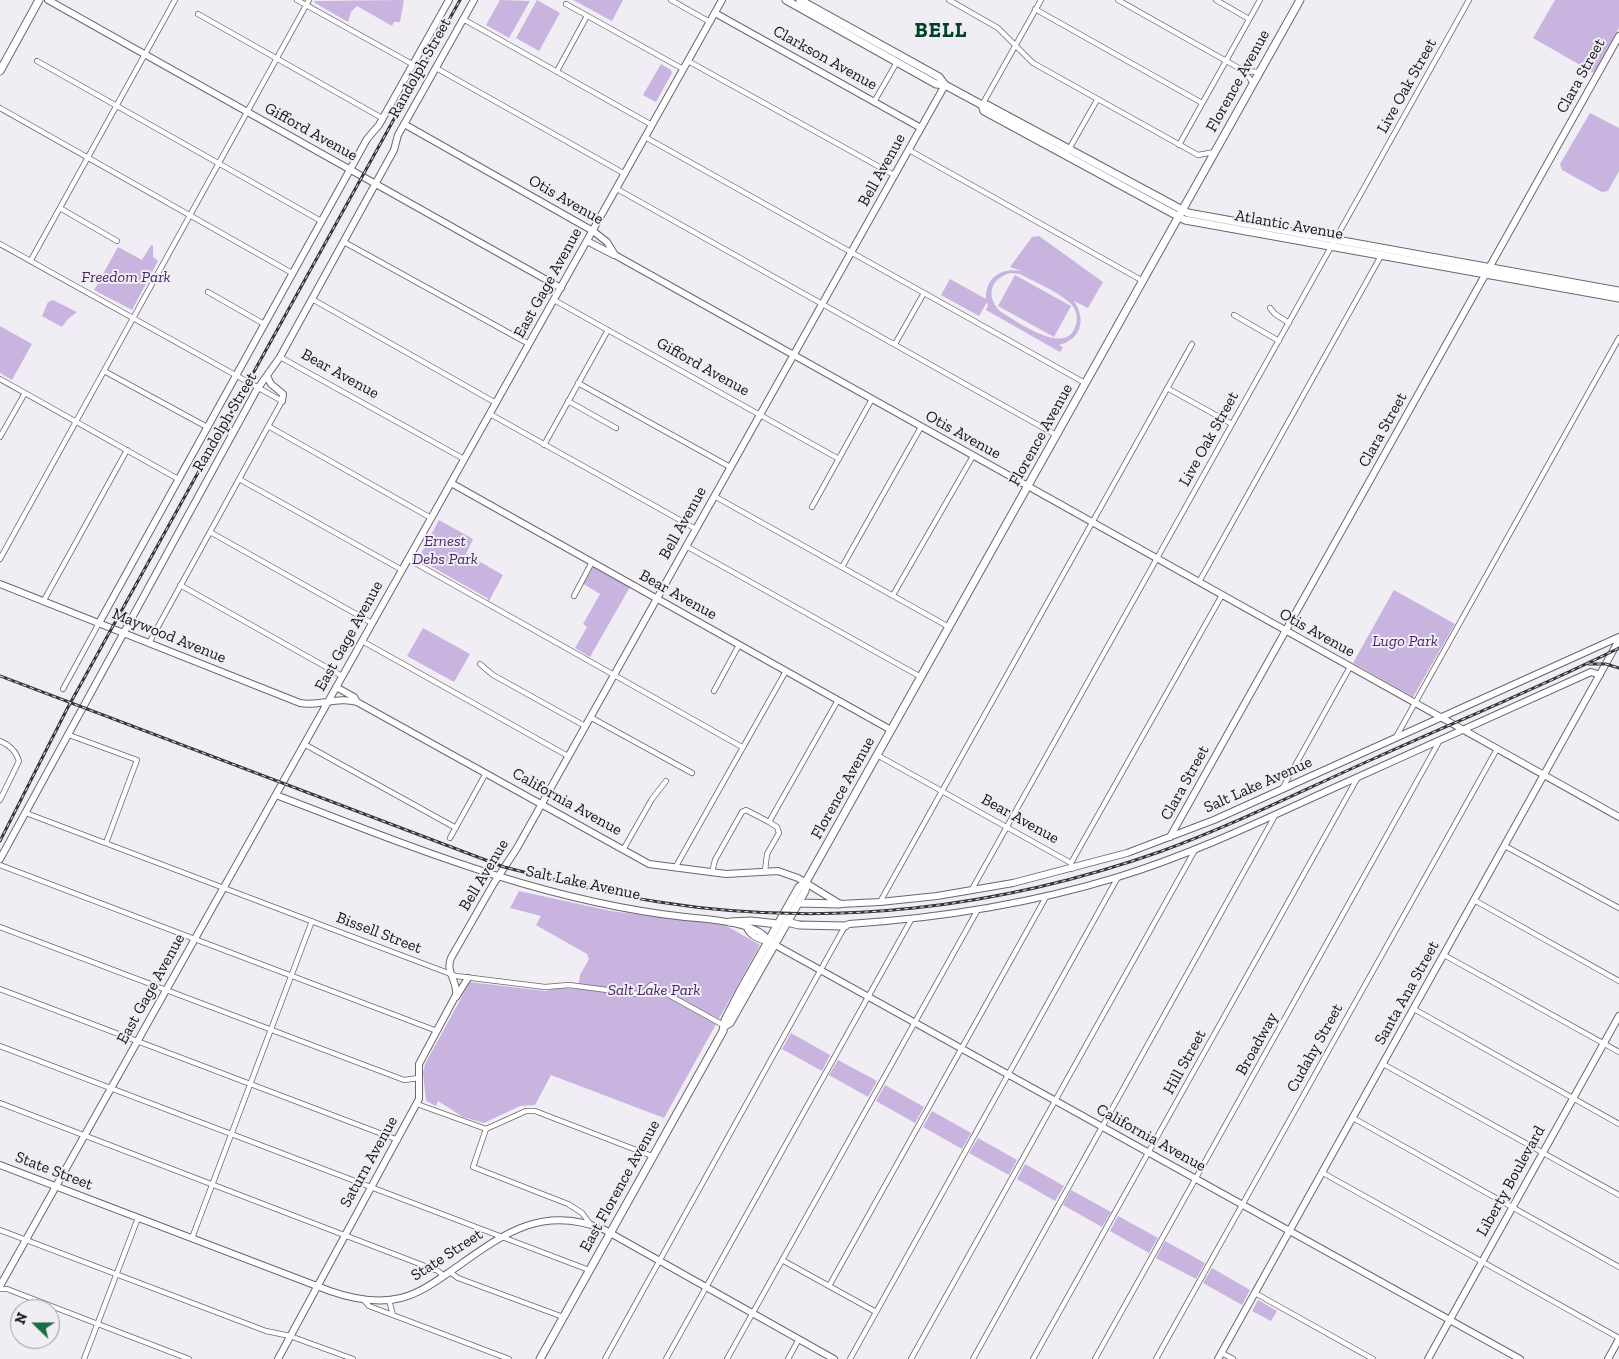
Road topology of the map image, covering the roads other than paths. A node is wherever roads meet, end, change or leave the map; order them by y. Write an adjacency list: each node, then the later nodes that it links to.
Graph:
1 (39, 0): 40 (main road)
2 (48, 0): 31 (street, Gifford Avenue)
3 (174, 0): 31 (street)
4 (297, 0): 18 (street)
5 (449, 0): 37 (street, Randolph Street)
6 (474, 0): 24 (street, Randolph Street)
7 (671, 0): 26 (street)
8 (722, 0): 21 (street, East Gage Avenue)
9 (786, 0): 27 (main road, Atlantic Avenue)
10 (800, 0): 28 (main road, Atlantic Avenue)
11 (949, 0): 30 (street)
12 (1041, 0): 20 (street)
13 (1118, 0): 34 (street)
14 (1216, 0): 25 (street)
15 (1260, 0): 25 (street)
16 (1469, 0): 77 (street, Live Oak Street)
17 (1298, 1): 43 (main road, Florence Avenue)
18 (307, 2): 33 (street); 37 (street)
19 (566, 4): 23 (street)
20 (1036, 9): 30 (street); 48 (street)
21 (715, 13): 26 (street, East Gage Avenue); 47 (street, Clarkson Avenue)
22 (198, 14): 33 (street)
23 (587, 16): 39 (street); 41 (street)
24 (463, 19): 38 (street, Randolph Street); 41 (street)
25 (1249, 19): 34 (street)
26 (710, 22): 36 (street, East Gage Avenue)
27 (838, 28): 28 (main road); 32 (main road, Atlantic Avenue)
28 (856, 31): 32 (main road, Atlantic Avenue)
29 (1619, 36): 83 (street, Clara Street)
30 (1014, 47): 46 (street); 50 (street)
31 (145, 54): 49 (street); 52 (street, Gifford Avenue)
32 (899, 58): 45 (main road, Atlantic Avenue); 47 (street)
33 (277, 59): 52 (street); 53 (street)
34 (1226, 60): 42 (street); 48 (street)
35 (37, 61): 49 (street)
36 (688, 61): 39 (street, East Gage Avenue); 66 (street)
37 (412, 64): 53 (street, Randolph Street)
38 (436, 68): 54 (street, Randolph Street); 65 (street)
39 (683, 69): 55 (street, East Gage Avenue)
40 (0, 71)
41 (557, 71): 55 (street)
42 (1244, 71): 43 (street); 44 (street)
43 (1259, 72): 44 (main road, Florence Avenue)
44 (1253, 83): 60 (main road, Florence Avenue)
45 (945, 85): 50 (main road, Atlantic Avenue); 56 (street, Bell Avenue)
46 (1097, 100): 58 (street); 61 (street)
47 (874, 102): 56 (street, Clarkson Avenue)
48 (1202, 103): 58 (street)
49 (116, 105): 62 (street); 63 (street)
50 (982, 105): 61 (main road, Atlantic Avenue)
51 (0, 108): 62 (street)
52 (247, 112): 63 (street); 64 (street, Gifford Avenue)
53 (382, 118): 64 (street, Randolph Street)
54 (404, 124): 67 (street, Randolph Street); 73 (street, Otis Avenue)
55 (652, 126): 57 (street, East Gage Avenue)
56 (921, 128): 59 (street, Bell Avenue)
57 (645, 137): 65 (street, East Gage Avenue); 79 (street)
58 (1179, 144): 60 (street)
59 (909, 150): 66 (street, Bell Avenue); 85 (street)
60 (1215, 152): 70 (main road, Florence Avenue)
61 (1067, 153): 70 (main road, Atlantic Avenue)
62 (88, 158): 69 (street); 71 (street)
63 (219, 163): 71 (street); 72 (street)
64 (350, 169): 67 (street, Gifford Avenue); 72 (street, Randolph Street)
65 (625, 174): 68 (street, East Gage Avenue)
66 (894, 175): 79 (street, Bell Avenue)
67 (376, 184): 76 (street, Randolph Street); 86 (street, Gifford Avenue)
68 (617, 189): 73 (street, East Gage Avenue); 93 (street)
69 (60, 208): 74 (street); 82 (street)
70 (1180, 214): 77 (main road, Atlantic Avenue); 85 (main road, Florence Avenue)
71 (190, 215): 84 (street); 96 (street)
72 (321, 221): 84 (street, Randolph Street)
73 (593, 231): 75 (street, East Gage Avenue); 81 (street, Otis Avenue)
74 (117, 241)
75 (587, 241): 81 (street); 86 (street, East Gage Avenue)
76 (344, 242): 91 (street, Randolph Street); 102 (street)
77 (1334, 243): 80 (main road, Atlantic Avenue); 97 (street, Live Oak Street)
78 (0, 244): 82 (street)
79 (851, 252): 89 (street); 93 (street, Bell Avenue)
80 (1382, 252): 83 (main road, Atlantic Avenue); 153 (street)
81 (615, 255): 105 (street, Otis Avenue)
82 (31, 260): 96 (street)
83 (1488, 271): 88 (main road, Atlantic Avenue); 90 (main road, Atlantic Avenue); 164 (street, Clara Street)
84 (292, 273): 98 (street, Randolph Street)
85 (1143, 281): 112 (main road, Florence Avenue)
86 (561, 288): 92 (street, East Gage Avenue)
87 (208, 292): 98 (street)
88 (1619, 292)
89 (924, 293): 103 (street); 112 (street)
90 (1619, 298)
91 (312, 299): 106 (street, Randolph Street); 119 (street)
92 (554, 300): 99 (street, Gifford Avenue); 102 (street, East Gage Avenue)
93 (822, 304): 103 (street); 105 (street, Bell Avenue)
94 (1270, 308): 97 (street)
95 (1234, 315): 101 (street)
96 (133, 318): 107 (street); 108 (street)
97 (1289, 322): 101 (street, Live Oak Street)
98 (264, 324): 108 (street, Randolph Street)
99 (608, 330): 111 (street); 121 (street, Gifford Avenue)
100 (1619, 338): 184 (street)
101 (1279, 340): 123 (street, Live Oak Street)
102 (529, 344): 119 (street, East Gage Avenue)
103 (895, 344): 128 (street)
104 (1192, 344): 114 (street)
105 (793, 355): 116 (street, Otis Avenue); 121 (street, Bell Avenue)
106 (280, 357): 109 (street, Randolph Street); 133 (street, Bear Avenue)
107 (104, 371): 122 (street); 125 (street)
108 (236, 376): 113 (street); 125 (street, Randolph Street)
109 (267, 376): 113 (street, Randolph Street); 117 (street)
110 (0, 379): 115 (street)
111 (578, 383): 118 (street); 135 (street)
112 (1085, 384): 128 (main road, Florence Avenue)
113 (258, 388): 117 (street); 165 (street, Randolph Street)
114 (1168, 388): 123 (street); 143 (street)
115 (25, 393): 122 (street); 129 (street)
116 (872, 399): 126 (street, Otis Avenue); 134 (street)
117 (282, 401): 124 (street)
118 (568, 401): 127 (street); 130 (street)
119 (496, 403): 120 (street, East Gage Avenue)
120 (490, 414): 130 (street); 133 (street, East Gage Avenue)
121 (760, 415): 134 (street, Gifford Avenue); 135 (street, Bell Avenue)
122 (76, 422): 131 (street); 147 (street)
123 (1232, 424): 149 (street, Live Oak Street)
124 (268, 426): 137 (street); 142 (street)
125 (207, 427): 136 (street, Randolph Street)
126 (921, 427): 132 (street, Otis Avenue); 151 (street)
127 (616, 428)
128 (1056, 435): 139 (main road, Florence Avenue)
129 (0, 437)
130 (544, 445): 144 (street)
131 (127, 450): 136 (street); 160 (street)
132 (972, 456): 139 (street, Otis Avenue); 156 (street)
133 (464, 459): 138 (street, East Gage Avenue)
134 (839, 459): 141 (street)
135 (730, 467): 140 (street, Bell Avenue)
136 (178, 479): 161 (street, Randolph Street)
137 (239, 479): 145 (street); 152 (street)
138 (450, 483): 142 (street, East Gage Avenue); 150 (street, Bear Avenue)
139 (1027, 486): 143 (street, Otis Avenue); 163 (main road, Florence Avenue)
140 (714, 496): 144 (street, Bell Avenue); 151 (street)
141 (812, 508)
142 (431, 518): 148 (street, East Gage Avenue)
143 (1092, 523): 149 (street, Otis Avenue); 206 (street)
144 (696, 529): 146 (street, Bell Avenue)
145 (210, 532): 155 (street); 162 (street)
146 (686, 546): 159 (street, Bell Avenue); 176 (street)
147 (0, 559)
148 (408, 559): 152 (street, East Gage Avenue); 173 (street)
149 (1156, 559): 153 (street, Otis Avenue); 214 (street, Live Oak Street)
150 (592, 562): 158 (street); 159 (street, Bear Avenue)
151 (842, 567): 156 (street)
152 (402, 570): 162 (street, East Gage Avenue)
153 (1199, 582): 157 (street, Otis Avenue)
154 (0, 584): 160 (street, Maywood Avenue)
155 (180, 585): 168 (street); 175 (street)
156 (892, 595): 163 (street)
157 (1222, 595): 164 (street, Otis Avenue); 224 (street)
158 (574, 596)
159 (656, 599): 169 (street, Bear Avenue); 173 (street, Bell Avenue)
160 (43, 602): 161 (street, Maywood Avenue)
161 (99, 623): 165 (street, Maywood Avenue); 178 (street, Randolph Street)
162 (372, 623): 167 (street, East Gage Avenue)
163 (949, 627): 176 (main road, Florence Avenue)
164 (1286, 631): 171 (street, Otis Avenue); 216 (street, Clara Street)
165 (123, 633): 168 (street, Maywood Avenue); 191 (street, Randolph Street)
166 (1619, 639): 174 (street, Santa Ana Street); 187 (street, Salt Lake Avenue)
167 (362, 641): 175 (street, East Gage Avenue); 199 (street)
168 (148, 642): 183 (street, Maywood Avenue)
169 (740, 645): 172 (street, Bear Avenue); 179 (street)
170 (480, 664): 188 (street)
171 (1350, 667): 184 (street, Otis Avenue); 205 (street)
172 (786, 671): 180 (street, Bear Avenue); 196 (street)
173 (614, 675): 186 (street, Bell Avenue); 196 (street)
174 (1600, 675): 190 (street, Salt Lake Avenue); 202 (street, Santa Ana Street)
175 (342, 676): 177 (street, East Gage Avenue)
176 (921, 677): 189 (main road, Florence Avenue)
177 (336, 687): 181 (street, East Gage Avenue); 182 (street)
178 (63, 689)
179 (714, 691)
180 (838, 700): 189 (street, Bear Avenue); 213 (street)
181 (328, 701): 182 (street, California Avenue); 183 (street, Maywood Avenue); 185 (street, East Gage Avenue)
182 (357, 702): 200 (street, California Avenue)
183 (300, 703): 185 (street)
184 (1415, 703): 187 (street, Otis Avenue); 192 (street)
185 (322, 713): 195 (street, East Gage Avenue)
186 (590, 716): 188 (street, Bell Avenue); 201 (street)
187 (1440, 717): 190 (street, Otis Avenue); 192 (street, Salt Lake Avenue)
188 (584, 726): 199 (street, Bell Avenue)
189 (891, 730): 198 (main road, Florence Avenue)
190 (1463, 730): 193 (street, Salt Lake Avenue); 197 (street, Otis Avenue)
191 (69, 735): 210 (street, Randolph Street); 218 (street)
192 (1396, 738): 205 (street, Salt Lake Avenue)
193 (1440, 740): 203 (street, Salt Lake Avenue); 291 (street, Broadway)
194 (0, 741): 208 (street)
195 (304, 744): 207 (street, East Gage Avenue); 215 (street)
196 (742, 747): 225 (street)
197 (1497, 749): 202 (street, Otis Avenue); 296 (street, Cudahy Street)
198 (877, 755): 206 (street, Bear Avenue); 230 (main road, Florence Avenue)
199 (568, 756): 209 (street, Bell Avenue)
200 (486, 773): 209 (street, California Avenue); 215 (street)
201 (692, 773)
202 (1544, 775): 212 (street, Otis Avenue); 219 (street, Santa Ana Street)
203 (1358, 777): 211 (street, Salt Lake Avenue); 286 (street, Hill Street)
204 (666, 781): 220 (street)
205 (1282, 789): 216 (street, Salt Lake Avenue)
206 (942, 791): 214 (street, Bear Avenue); 235 (street)
207 (276, 795): 228 (street, Salt Lake Avenue); 231 (street, East Gage Avenue)
208 (0, 800)
209 (541, 804): 220 (street, California Avenue); 228 (street, Bell Avenue)
210 (26, 813): 218 (street, Bissell Street); 222 (street, Randolph Street)
211 (1276, 814): 221 (street, Salt Lake Avenue); 281 (street)
212 (1619, 817)
213 (769, 822): 226 (street); 227 (street)
214 (1006, 827): 224 (street, Bear Avenue); 232 (street, Live Oak Street)
215 (456, 828): 217 (street)
216 (1170, 837): 224 (street, Salt Lake Avenue)
217 (450, 838)
218 (106, 843): 231 (street, Bissell Street)
219 (1505, 846): 234 (street, Santa Ana Street); 238 (street)
220 (623, 850): 225 (street, California Avenue)
221 (1195, 850): 229 (street, Salt Lake Avenue); 276 (street)
222 (0, 859)
223 (0, 865): 247 (street)
224 (1071, 866): 232 (street, Salt Lake Avenue)
225 (675, 868): 227 (street, California Avenue)
226 (765, 871): 227 (street, California Avenue); 230 (street, California Avenue)
227 (712, 872)
228 (497, 877): 242 (street, Salt Lake Avenue); 251 (street, Bell Avenue)
229 (1118, 877): 233 (street, Salt Lake Avenue); 271 (street)
230 (806, 882): 236 (main road, East Florence Avenue); 237 (street); 244 (main road, East Florence Avenue)
231 (224, 888): 241 (street, Bissell Street); 247 (street, East Gage Avenue)
232 (971, 890): 235 (street, Salt Lake Avenue)
233 (1046, 897): 239 (street, Salt Lake Avenue); 268 (street)
234 (1474, 900): 249 (street, Santa Ana Street); 254 (street)
235 (880, 902): 237 (street, Salt Lake Avenue)
236 (798, 903): 237 (main road); 243 (main road, East Florence Avenue)
237 (840, 904)
238 (1619, 908)
239 (977, 911): 240 (street, Salt Lake Avenue); 261 (street)
240 (911, 920): 245 (street, Salt Lake Avenue); 257 (street)
241 (312, 921): 251 (street, Bissell Street); 252 (street)
242 (730, 922): 244 (main road); 248 (street, Salt Lake Avenue)
243 (787, 922): 245 (main road); 248 (main road, East Florence Avenue)
244 (778, 924): 248 (main road, East Florence Avenue)
245 (845, 926): 250 (street)
246 (0, 927): 256 (street)
247 (195, 938): 252 (street); 256 (street, East Gage Avenue)
248 (772, 943): 250 (street, California Avenue); 262 (main road, East Florence Avenue)
249 (1444, 955): 259 (street, Santa Ana Street); 266 (street)
250 (821, 970): 257 (street, California Avenue); 308 (street)
251 (450, 974): 253 (street, Bissell Street); 258 (street)
252 (292, 975): 263 (street); 264 (street)
253 (468, 978): 258 (street, Saturn Avenue); 262 (street, Bissell Street)
254 (1619, 981)
255 (0, 989): 265 (street)
256 (166, 990): 263 (street); 265 (street, East Gage Avenue)
257 (868, 996): 261 (street, California Avenue); 317 (street)
258 (455, 998): 264 (street, Saturn Avenue)
259 (1414, 1009): 270 (street, Santa Ana Street); 275 (street)
260 (1619, 1016): 266 (street, Liberty Boulevard)
261 (915, 1022): 268 (street, California Avenue); 307 (street)
262 (725, 1026): 288 (main road, East Florence Avenue)
263 (271, 1030): 272 (street); 273 (street)
264 (437, 1031): 272 (street, Saturn Avenue)
265 (138, 1041): 273 (street); 274 (street, East Gage Avenue)
266 (1604, 1044): 269 (street); 275 (street, Liberty Boulevard)
267 (0, 1046): 274 (street)
268 (962, 1048): 271 (street, California Avenue); 315 (street)
269 (1619, 1052)
270 (1383, 1064): 279 (street, Santa Ana Street); 287 (street)
271 (1008, 1074): 276 (street, California Avenue); 321 (street)
272 (419, 1078): 278 (street, Saturn Avenue)
273 (250, 1084): 283 (street); 285 (street)
274 (111, 1088): 283 (street); 284 (street, East Gage Avenue)
275 (1573, 1098): 280 (street); 287 (street, Liberty Boulevard)
276 (1055, 1100): 281 (street, California Avenue); 343 (street)
277 (0, 1103): 284 (street)
278 (417, 1104): 282 (street); 285 (street, Saturn Avenue)
279 (1353, 1118): 290 (street, Santa Ana Street); 297 (street)
280 (1619, 1124)
281 (1102, 1126): 286 (street, California Avenue); 344 (street)
282 (486, 1129): 288 (street); 299 (street)
283 (232, 1134): 292 (street); 294 (street)
284 (85, 1136): 292 (street); 293 (street, East Gage Avenue)
285 (398, 1140): 294 (street, Saturn Avenue)
286 (1149, 1153): 291 (street, California Avenue); 345 (street, Hill Street)
287 (1543, 1153): 295 (street); 297 (street, Liberty Boulevard)
288 (652, 1156): 302 (main road, East Florence Avenue)
289 (0, 1165): 293 (street, State Street)
290 (1323, 1173): 301 (street, Santa Ana Street); 309 (street)
291 (1196, 1179): 296 (street, California Avenue); 346 (street, Broadway)
292 (213, 1184): 303 (street); 305 (street)
293 (56, 1186): 298 (street, State Street); 306 (street, East Gage Avenue)
294 (372, 1187): 303 (street, Saturn Avenue); 304 (street)
295 (1619, 1195)
296 (1242, 1205): 301 (street, California Avenue); 347 (street, Cudahy Street)
297 (1512, 1207): 309 (street, Liberty Boulevard); 310 (street)
298 (138, 1218): 305 (street, State Street); 312 (street)
299 (591, 1224): 302 (street, State Street); 304 (street, State Street)
300 (0, 1230): 306 (street)
301 (1290, 1231): 318 (street, Santa Ana Street); 325 (street, California Avenue)
302 (610, 1233): 308 (street, State Street); 311 (main road, East Florence Avenue)
303 (345, 1235): 313 (street); 314 (street, Saturn Avenue)
304 (502, 1236): 311 (street); 313 (street, State Street)
305 (192, 1238): 314 (street, State Street)
306 (26, 1240): 312 (street); 316 (street, East Gage Avenue)
307 (782, 1260): 315 (street); 322 (street)
308 (659, 1261): 317 (street, State Street); 337 (street)
309 (1482, 1262): 325 (street, Liberty Boulevard); 328 (street)
310 (1619, 1267)
311 (589, 1270): 324 (main road, East Florence Avenue)
312 (117, 1274): 326 (street); 327 (street)
313 (447, 1274): 320 (street, State Street); 324 (street)
314 (317, 1286): 319 (street, State Street); 327 (street, Saturn Avenue)
315 (829, 1286): 321 (street)
316 (0, 1287): 326 (street)
317 (705, 1287): 322 (street, State Street); 338 (street)
318 (1255, 1293): 330 (street, Santa Ana Street); 349 (street)
319 (364, 1300): 320 (street, State Street); 323 (street)
320 (388, 1300): 323 (street)
321 (876, 1312): 342 (street)
322 (752, 1313): 329 (street, State Street); 339 (street)
323 (393, 1315): 335 (street)
324 (563, 1317): 336 (main road, East Florence Avenue)
325 (1450, 1320): 350 (street, Liberty Boulevard); 351 (street, California Avenue)
326 (98, 1324): 331 (street); 332 (street)
327 (290, 1336): 333 (street, Saturn Avenue); 334 (street)
328 (1619, 1338): 352 (street)
329 (799, 1339): 340 (street); 341 (street, State Street)
330 (1220, 1356): 348 (street)
331 (84, 1359)
332 (189, 1359)
333 (278, 1359)
334 (353, 1359)
335 (509, 1359)
336 (540, 1359)
337 (605, 1359)
338 (666, 1359)
339 (727, 1359)
340 (788, 1359)
341 (834, 1359)
342 (850, 1359)
343 (911, 1359)
344 (972, 1359)
345 (1033, 1359)
346 (1095, 1359)
347 (1156, 1359)
348 (1233, 1359)
349 (1373, 1359)
350 (1428, 1359)
351 (1520, 1359)
352 (1608, 1359)

